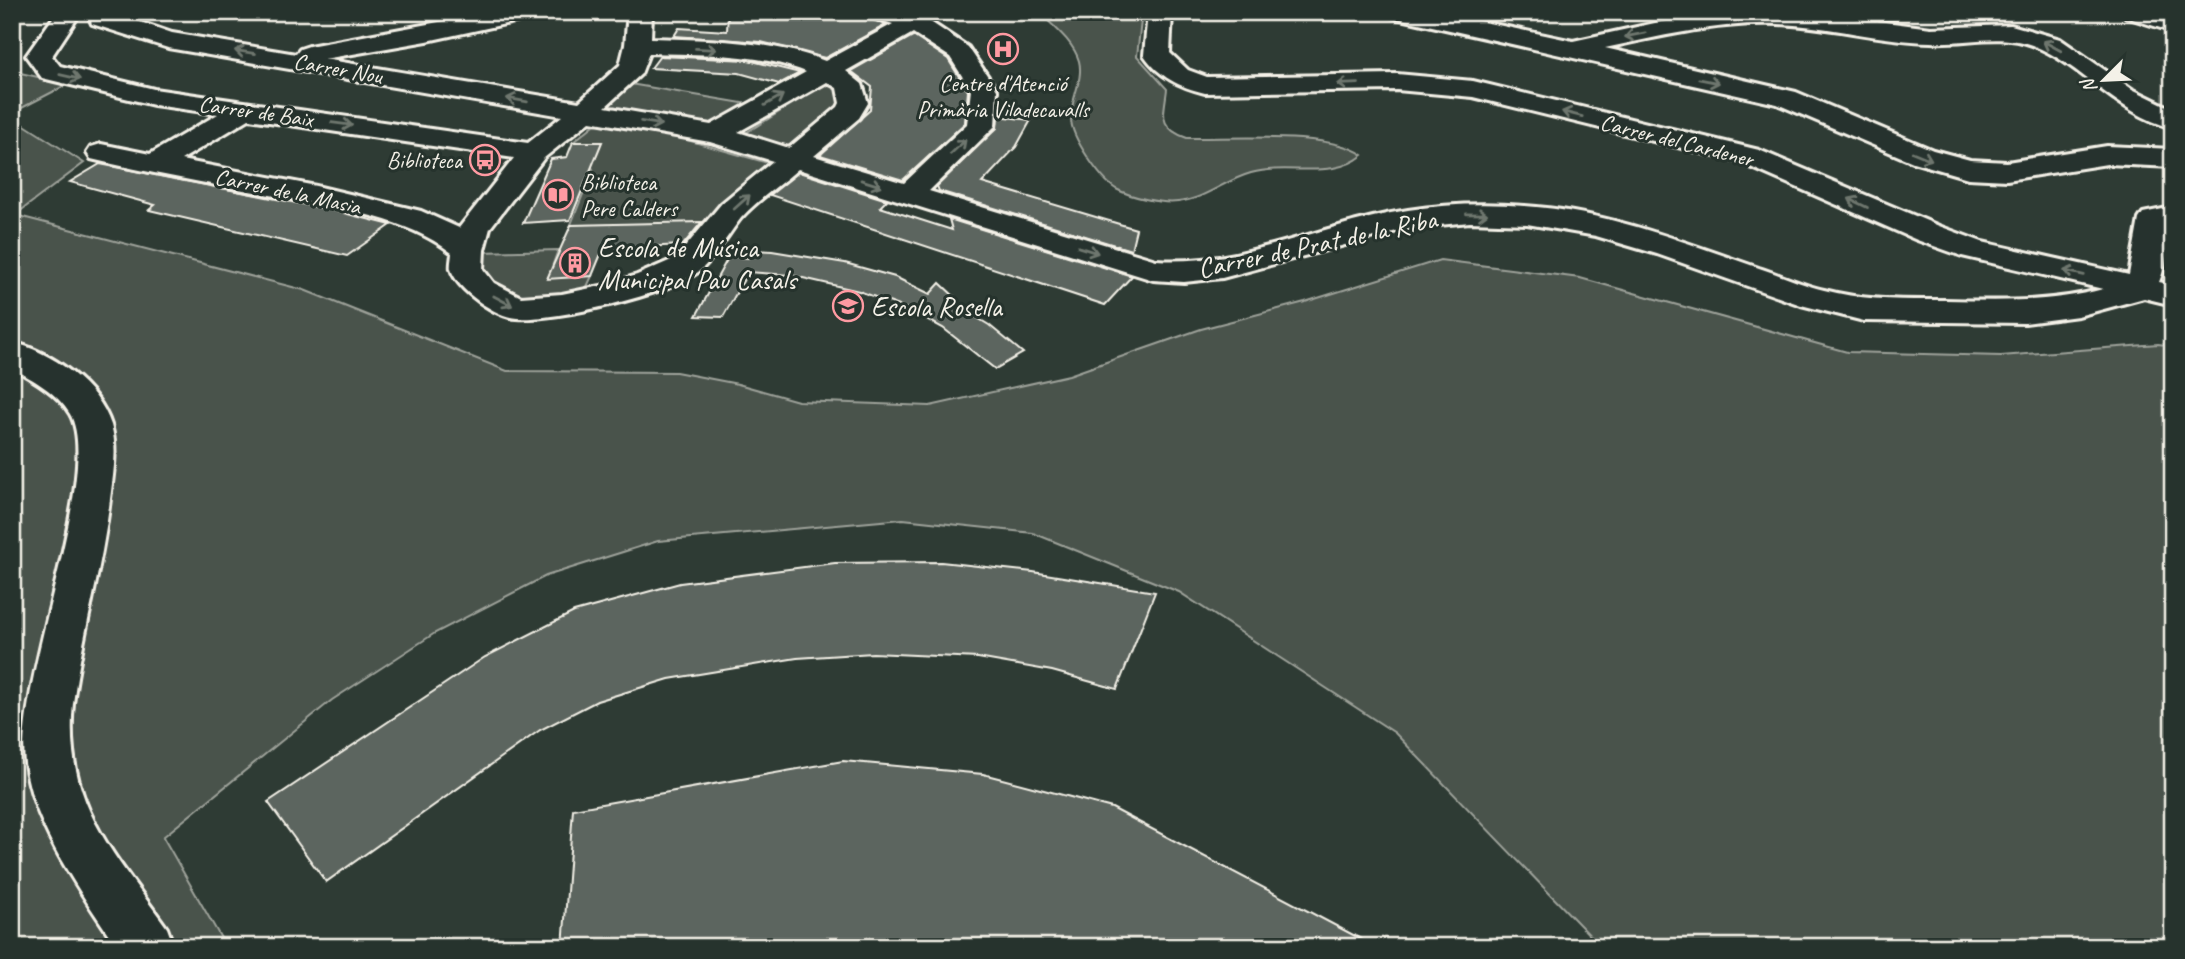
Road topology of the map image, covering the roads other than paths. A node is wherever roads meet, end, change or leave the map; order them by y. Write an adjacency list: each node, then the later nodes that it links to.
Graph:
1 (69, 12): 18 (street, Carrer de Baix, one-way to 18)
2 (141, 12): 10 (street)
3 (528, 12): 16 (street)
4 (640, 12): 14 (street)
5 (880, 12): 11 (street)
6 (1160, 12): 30 (street, Carrer del Cardener, one-way to 6)
7 (1401, 12): 15 (street)
8 (2011, 12): 13 (street)
9 (2135, 12): 12 (street)
10 (108, 19): 16 (street, Carrer Nou, one-way to 10)
11 (914, 22): 17 (street); 27 (street, one-way to 11)
12 (2173, 25)
13 (1987, 30): 15 (street, one-way to 15); 20 (street, one-way to 13)
14 (638, 45): 17 (street, one-way to 17); 19 (street)
15 (1571, 48): 25 (street, one-way to 25)
16 (283, 58): 19 (street, Carrer Nou, one-way to 16)
17 (828, 69): 21 (street, one-way to 17); 24 (street)
18 (245, 110): 22 (street, Carrer de Baix, one-way to 22); 26 (street)
19 (584, 112): 21 (street, Carrer de Prat de la Riba, one-way to 21); 22 (street)
20 (2173, 120)
21 (715, 134): 24 (street, Carrer de Prat de la Riba)
22 (534, 152): 29 (street)
23 (101, 153): 26 (street, Carrer de la Masia)
24 (791, 158): 27 (street, Carrer de Prat de la Riba, one-way to 27); 29 (street, one-way to 24)
25 (2173, 158)
26 (153, 163): 29 (street, Carrer de la Masia)
27 (909, 194): 30 (street, Carrer de Prat de la Riba, one-way to 30)
28 (2173, 216): 30 (street)
29 (468, 250)
30 (2140, 289): 31 (street)
31 (2173, 295)
32 (12, 353): 33 (street)
33 (148, 947)

